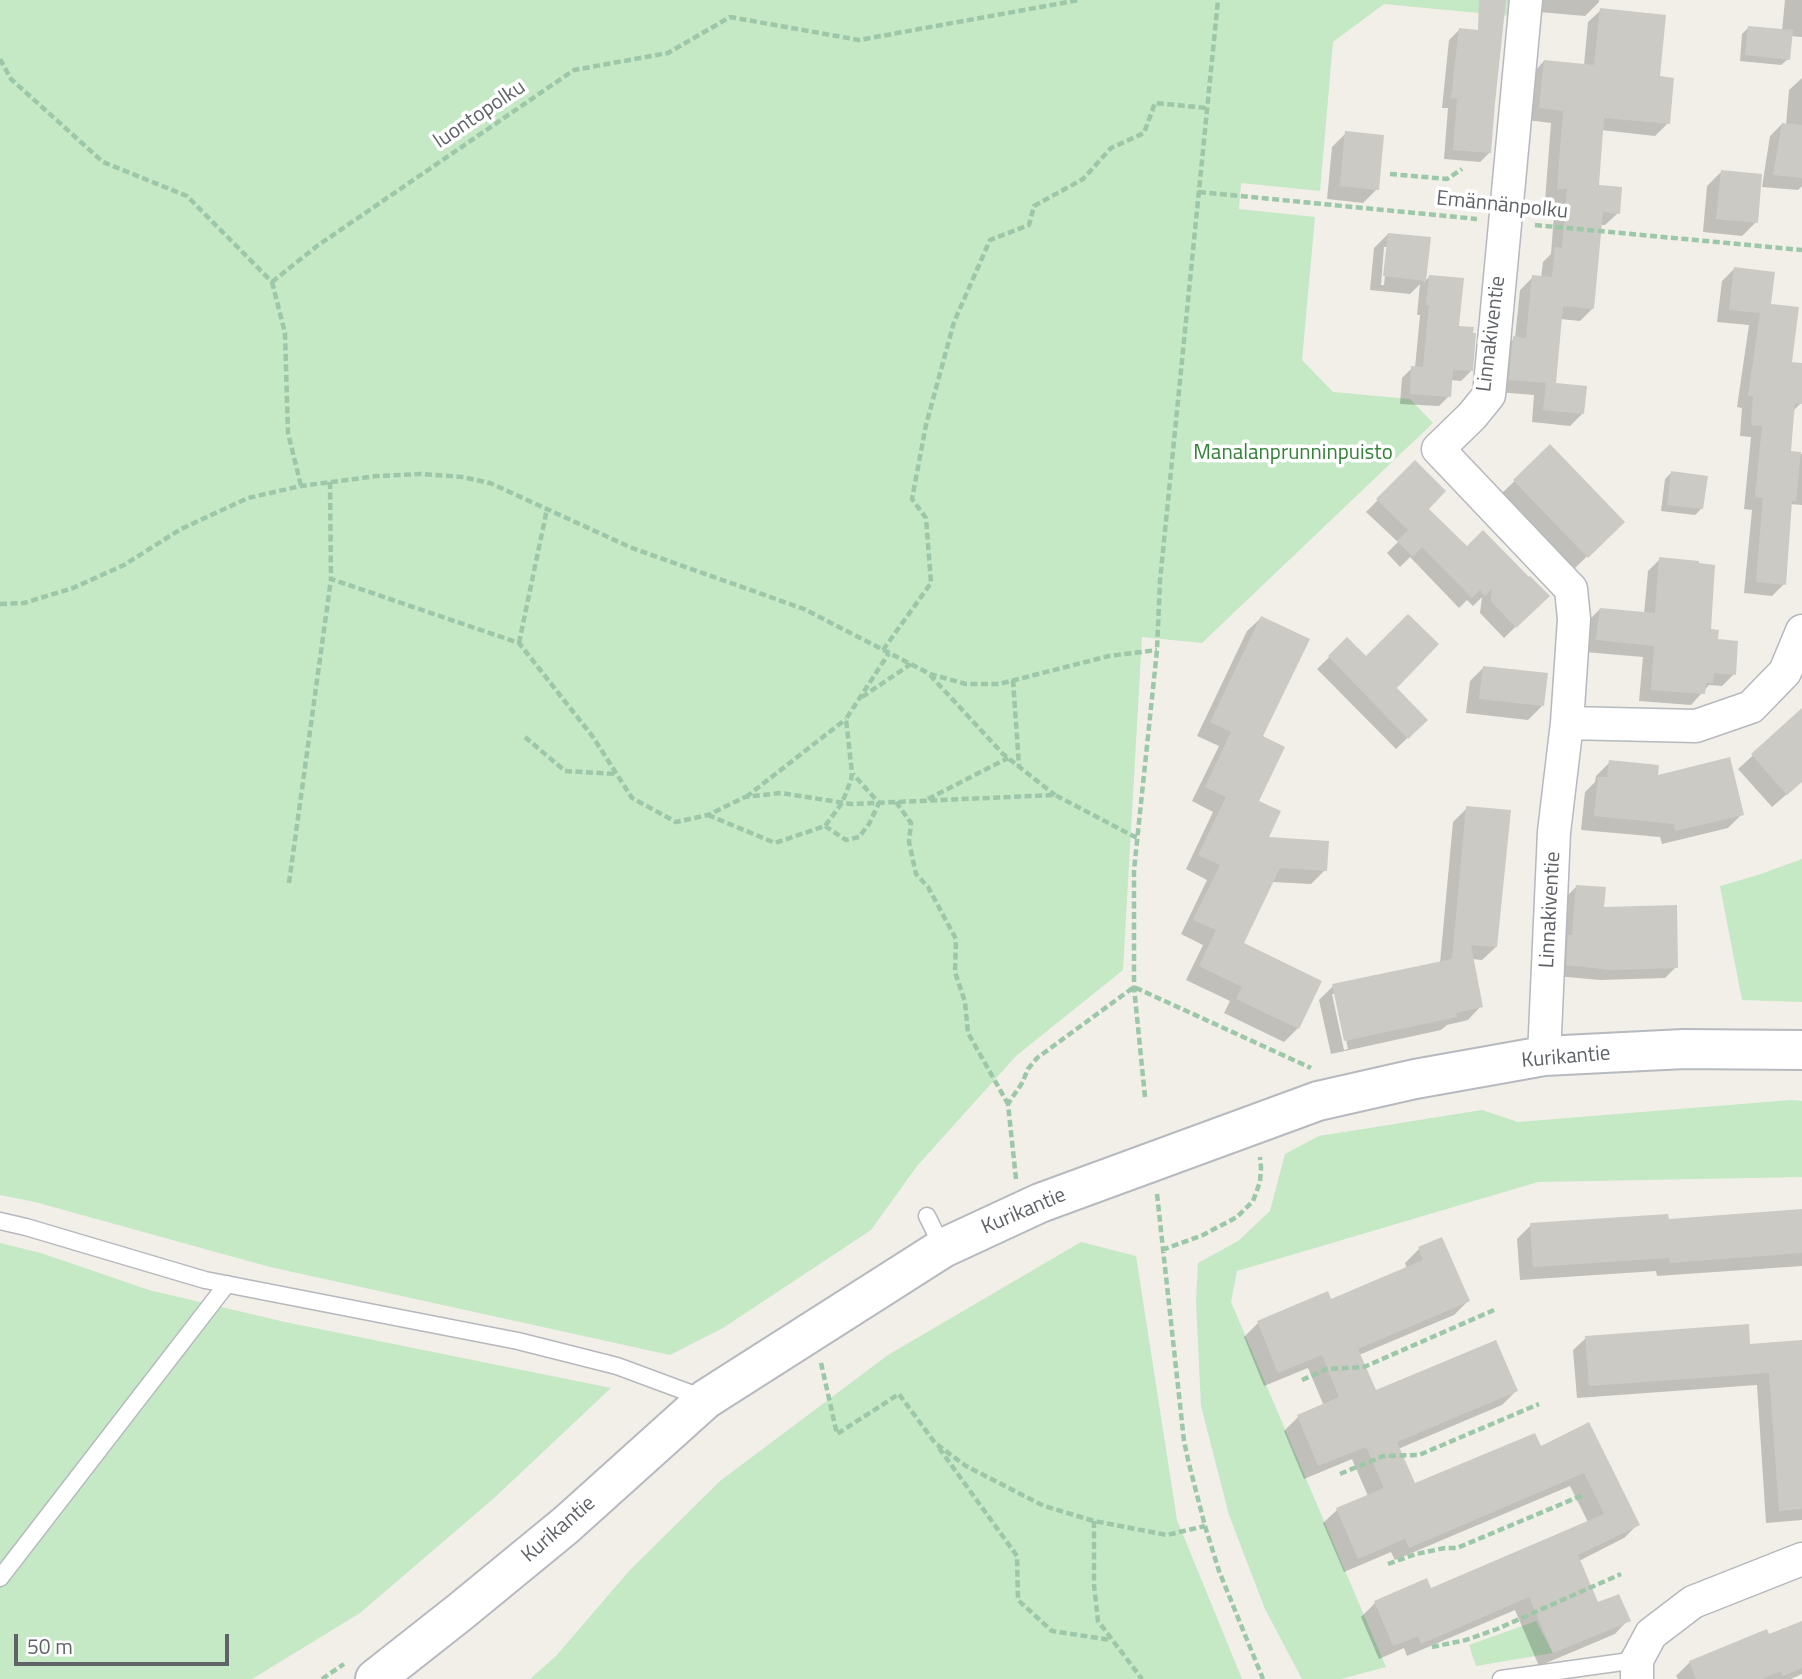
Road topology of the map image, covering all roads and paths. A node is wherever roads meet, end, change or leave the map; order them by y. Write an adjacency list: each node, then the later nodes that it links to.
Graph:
1 (1079, 0): 11 (path, luontopolku)
2 (1218, 0): 5 (path)
3 (1527, 0): 9 (street, Linnakiventie)
4 (0, 59): 11 (path)
5 (1208, 108): 8 (path); 19 (path)
6 (1462, 169): 7 (path)
7 (1390, 174)
8 (1199, 192): 9 (path, Emännänpolku); 20 (path)
9 (1505, 222): 10 (path, Emännänpolku); 27 (street, Linnakiventie)
10 (1802, 250)
11 (272, 282): 13 (path)
12 (330, 482): 13 (path); 14 (path); 15 (path)
13 (301, 486): 16 (path)
14 (547, 509): 18 (path); 19 (path)
15 (331, 579): 18 (path); 42 (path)
16 (0, 604)
17 (1802, 631): 27 (street)
18 (519, 643): 32 (path)
19 (883, 650): 21 (path)
20 (1157, 650): 24 (path); 41 (path)
21 (889, 653): 22 (path); 25 (path)
22 (911, 664): 23 (path); 25 (path)
23 (930, 674): 24 (path); 29 (path)
24 (1013, 680): 30 (path)
25 (859, 699): 26 (path)
26 (846, 719): 31 (path); 34 (path)
27 (1567, 723): 45 (street, Linnakiventie)
28 (525, 737): 32 (path)
29 (1008, 758): 30 (path); 35 (path)
30 (1018, 766): 33 (path)
31 (852, 773): 37 (path); 38 (path)
32 (617, 774): 39 (path)
33 (1055, 795): 35 (path); 41 (path)
34 (746, 797): 37 (path); 39 (path)
35 (924, 801): 36 (path)
36 (896, 802): 38 (path); 48 (path)
37 (842, 803): 38 (path); 40 (path)
38 (879, 803): 40 (path)
39 (708, 815): 40 (path)
40 (825, 825)
41 (1137, 838): 43 (path)
42 (289, 883)
43 (1134, 986): 46 (path); 47 (path); 48 (path)
44 (1802, 1050): 45 (main road, Kurikantie)
45 (1544, 1056): 49 (main road, Kurikantie)
46 (1318, 1072)
47 (1145, 1097)
48 (1008, 1104): 50 (path)
49 (1256, 1123): 53 (path); 58 (main road, Kurikantie)
50 (1016, 1179)
51 (1156, 1187): 53 (path)
52 (0, 1221): 54 (lane)
53 (1162, 1250): 64 (path)
54 (227, 1284): 58 (lane); 68 (lane)
55 (1494, 1310): 57 (path)
56 (820, 1360): 60 (path)
57 (1302, 1380)
58 (706, 1399): 73 (main road, Kurikantie)
59 (1539, 1404): 61 (path)
60 (935, 1443): 63 (path); 69 (path)
61 (1340, 1474)
62 (1583, 1494): 66 (path)
63 (1094, 1521): 64 (path); 69 (path)
64 (1205, 1526): 74 (path)
65 (1802, 1559): 71 (street)
66 (1388, 1564)
67 (1621, 1574): 70 (path)
68 (0, 1578)
69 (1111, 1640): 72 (path)
70 (1432, 1647)
71 (1637, 1670): 75 (lane)
72 (1140, 1678)
73 (375, 1679)
74 (1263, 1679)
75 (1501, 1679)

